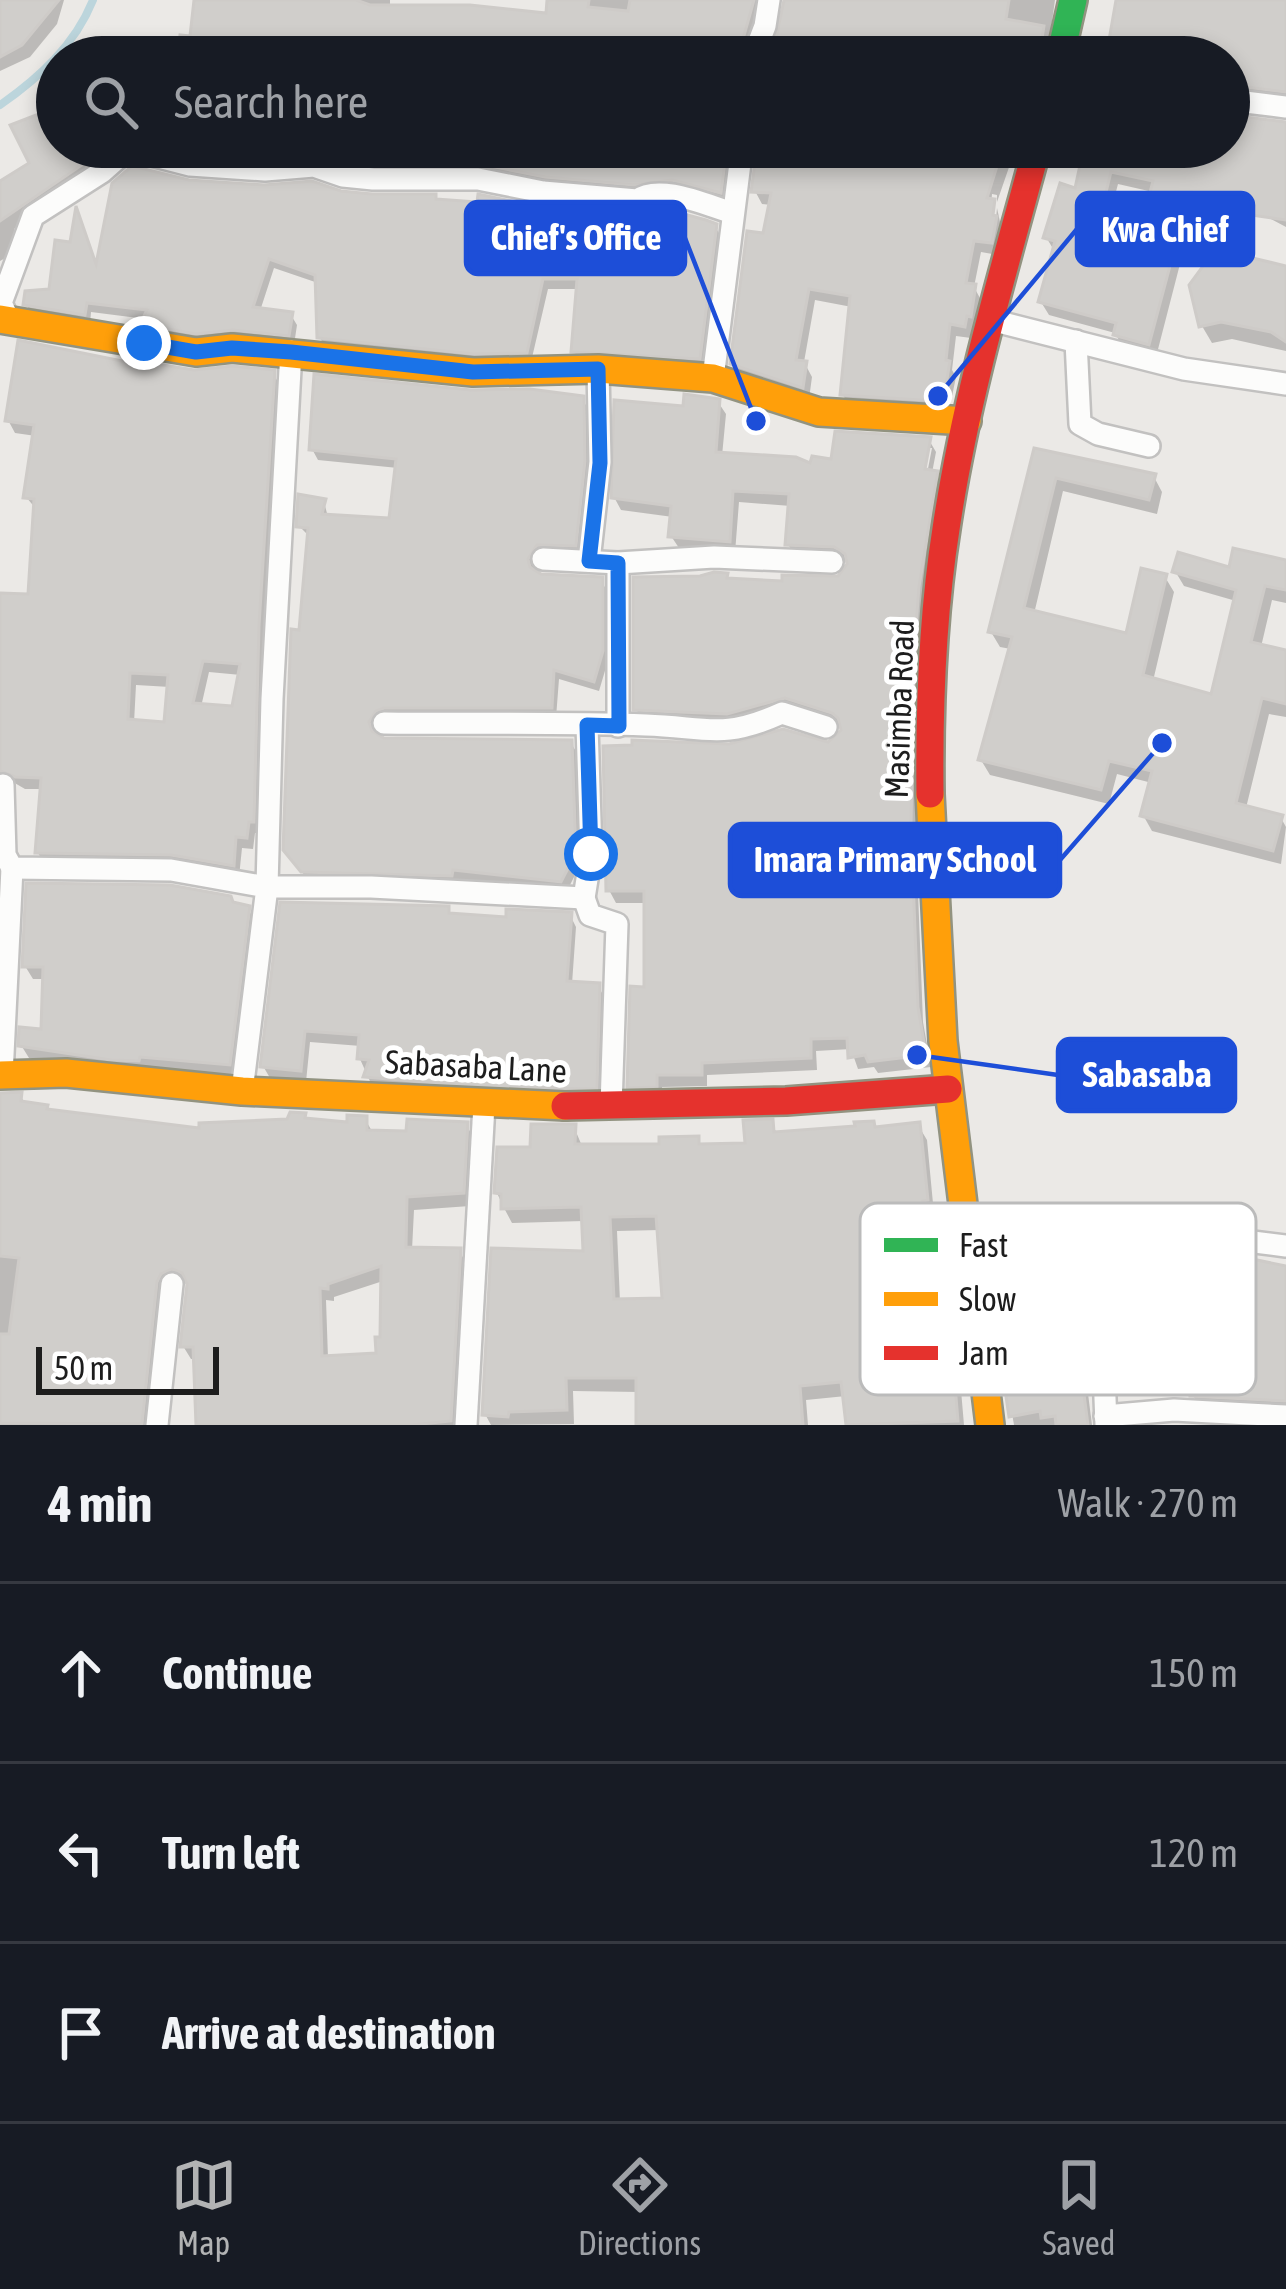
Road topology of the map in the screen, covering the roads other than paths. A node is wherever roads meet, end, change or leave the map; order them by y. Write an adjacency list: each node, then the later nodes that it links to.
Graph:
1 (769, 0): 3 (street)
2 (1073, 0): 4 (street)
3 (761, 36)
4 (1065, 36)
5 (1250, 102): 6 (street)
6 (1286, 106)
7 (106, 168): 14 (street)
8 (228, 168): 9 (street)
9 (290, 168)
10 (320, 168): 13 (street)
11 (739, 168): 13 (street)
12 (1031, 168): 15 (street, Masimba Road)
13 (734, 213): 19 (street)
14 (4, 319): 17 (street)
15 (991, 320): 16 (street); 21 (street, Masimba Road)
16 (1076, 341): 20 (street); 22 (street)
17 (291, 352): 18 (street); 33 (street)
18 (598, 369): 19 (street); 24 (street)
19 (713, 378): 21 (street)
20 (1286, 384)
21 (967, 421): 36 (street, Masimba Road)
22 (1149, 446)
23 (543, 559): 24 (street)
24 (589, 561): 26 (street)
25 (832, 562): 26 (street)
26 (618, 563): 29 (street)
27 (384, 723): 28 (street)
28 (587, 725): 29 (street); 34 (street)
29 (619, 726): 30 (street)
30 (826, 727)
31 (3, 785): 32 (street)
32 (12, 868): 33 (street); 35 (street)
33 (267, 887): 34 (street); 37 (street)
34 (584, 898): 39 (street)
35 (1, 1075): 37 (street, Sabasaba Lane)
36 (948, 1089): 39 (street, Sabasaba Lane); 40 (street, Masimba Road)
37 (242, 1090): 38 (street, Sabasaba Lane)
38 (484, 1105): 39 (street, Sabasaba Lane); 48 (street)
39 (611, 1108)
40 (960, 1203)
41 (1256, 1242): 42 (street)
42 (1286, 1246)
43 (172, 1283): 47 (street)
44 (986, 1395): 49 (street, Masimba Road)
45 (1286, 1416): 46 (street)
46 (1106, 1420)
47 (157, 1425)
48 (466, 1425)
49 (990, 1425)

